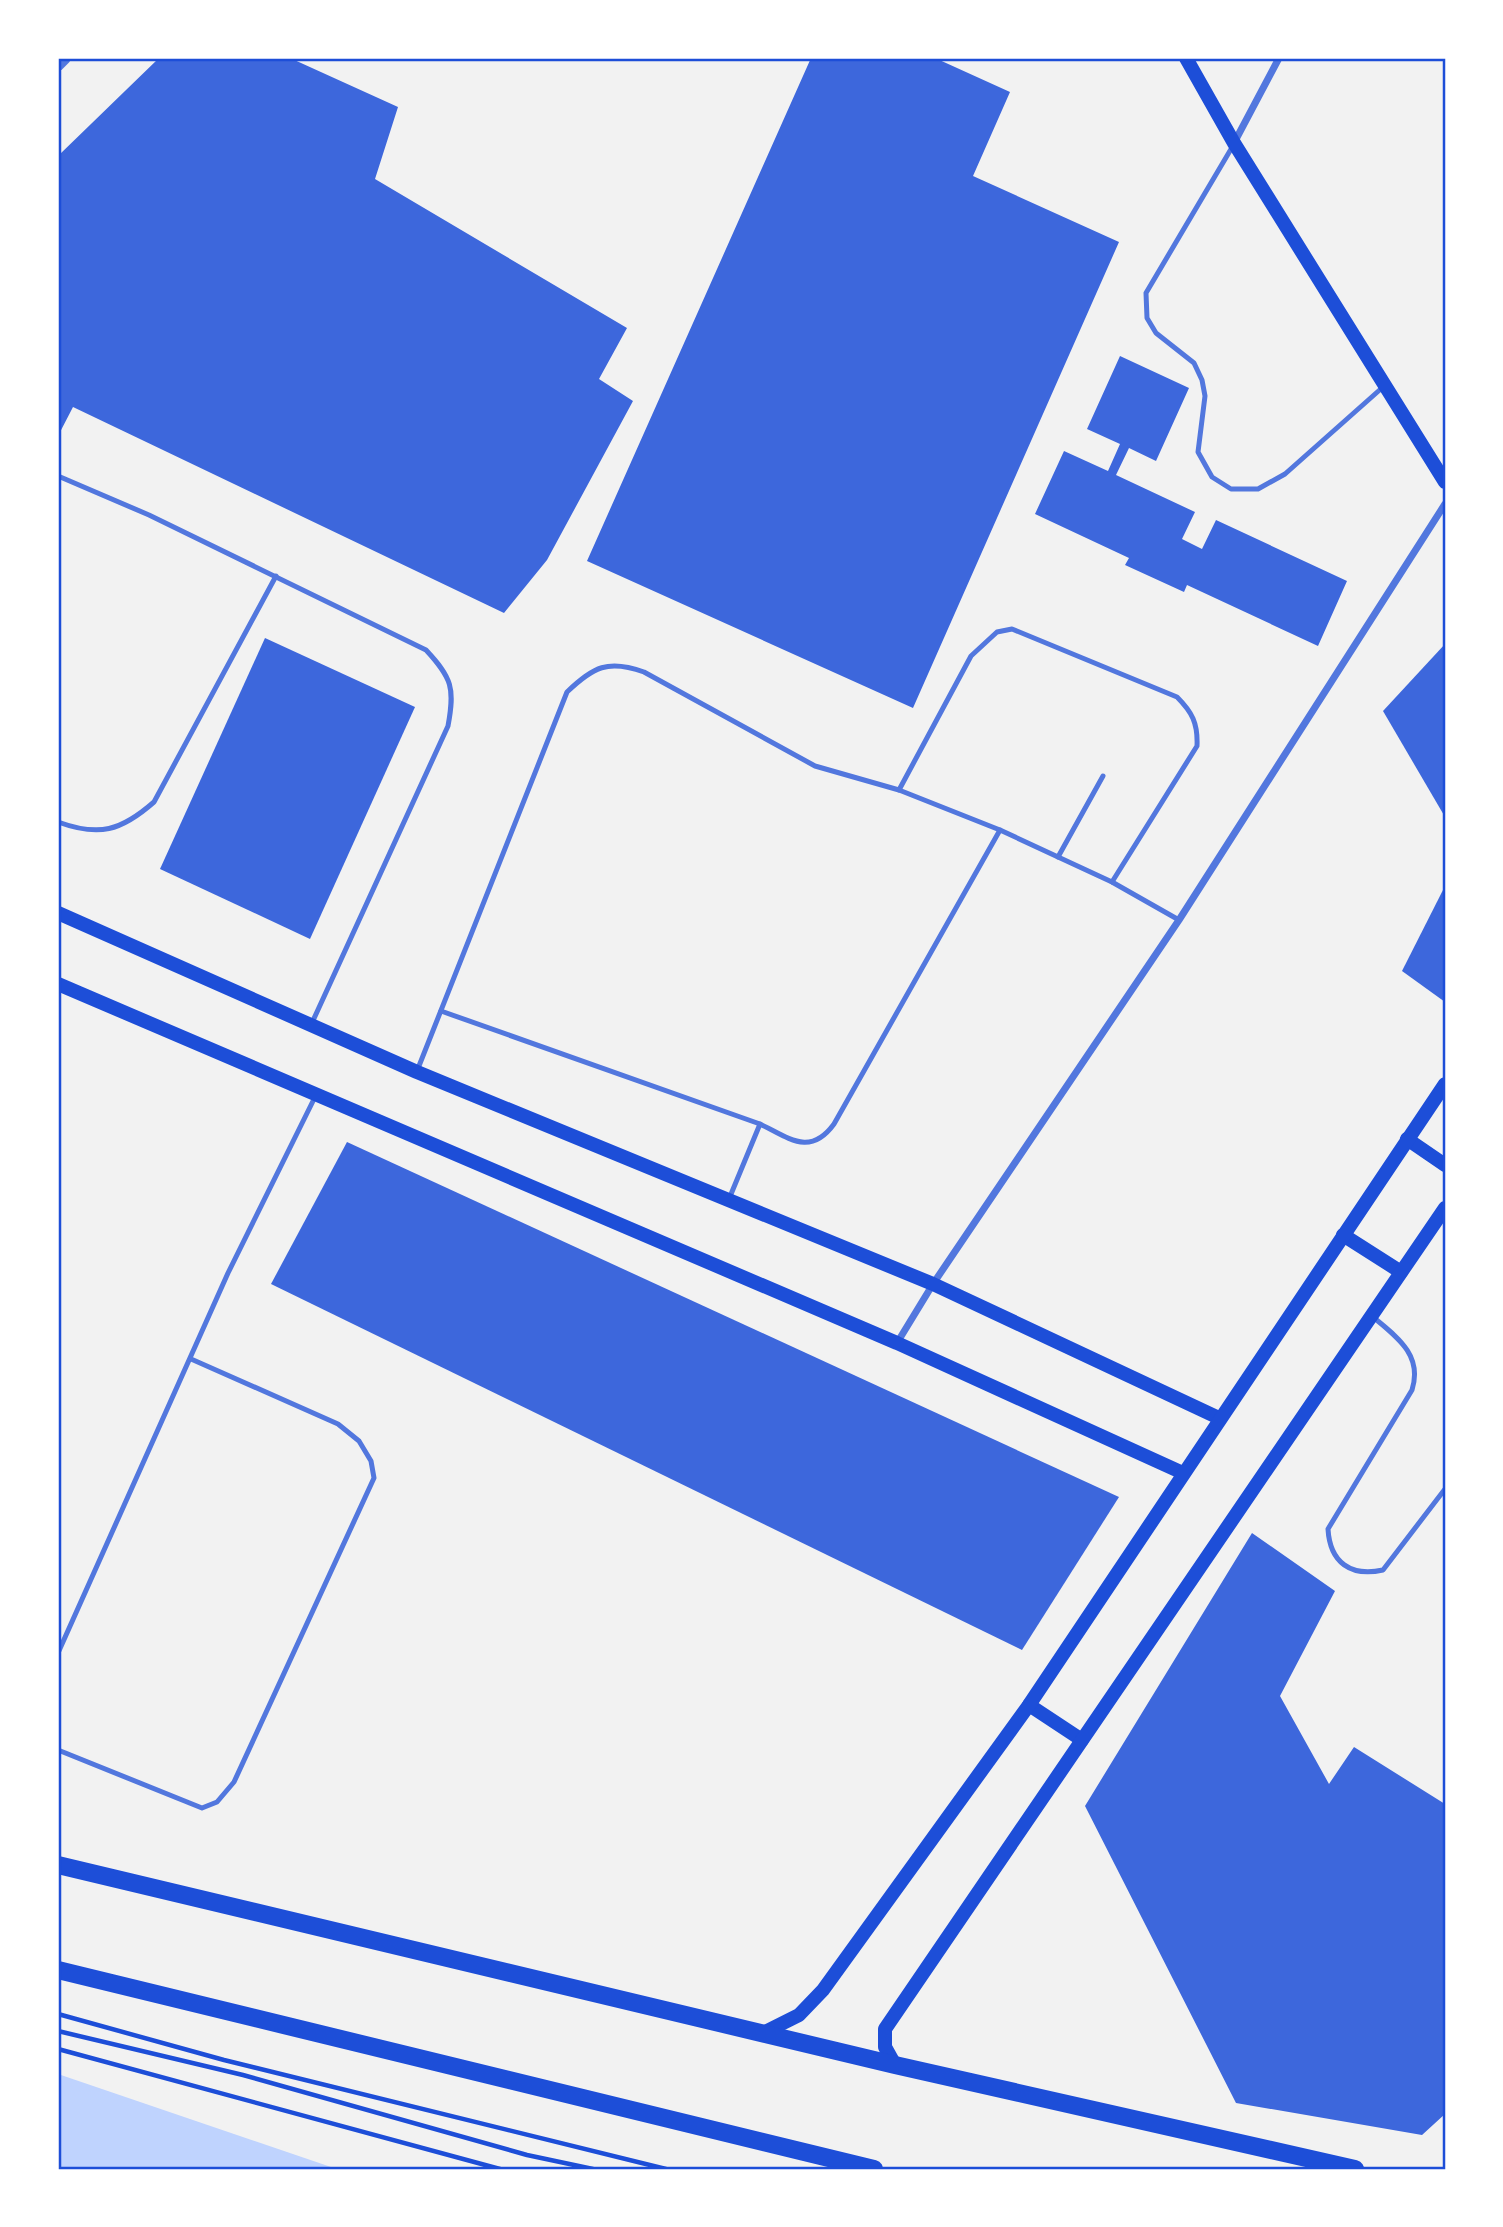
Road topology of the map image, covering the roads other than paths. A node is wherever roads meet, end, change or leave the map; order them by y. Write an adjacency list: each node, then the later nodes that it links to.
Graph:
1 (65, 58): 4 (street)
2 (1186, 58): 5 (main road)
3 (1279, 58): 5 (street)
4 (58, 65)
5 (1234, 143): 6 (main road); 6 (lane)
6 (1386, 384): 8 (main road)
7 (58, 476): 10 (lane)
8 (1445, 482)
9 (1445, 504): 18 (street)
10 (276, 576): 13 (lane); 21 (lane)
11 (1103, 776): 15 (lane)
12 (899, 790): 14 (lane); 16 (lane); 20 (lane)
13 (58, 822)
14 (1000, 830): 15 (lane); 25 (lane)
15 (1058, 857): 16 (lane)
16 (1112, 882): 18 (lane)
17 (58, 913): 21 (main road)
18 (1179, 920): 32 (street)
19 (58, 984): 24 (main road)
20 (441, 1011): 22 (lane); 25 (lane)
21 (311, 1025): 22 (main road)
22 (417, 1072): 28 (main road)
23 (1445, 1084): 26 (main road)
24 (316, 1095): 34 (main road); 35 (lane)
25 (760, 1124): 28 (lane)
26 (1407, 1139): 27 (main road); 30 (main road)
27 (1445, 1165)
28 (729, 1199): 32 (main road)
29 (1445, 1209): 31 (main road)
30 (1343, 1235): 31 (main road); 36 (main road)
31 (1401, 1272): 33 (main road)
32 (933, 1284): 34 (street); 36 (main road)
33 (1371, 1316): 38 (lane); 41 (main road)
34 (897, 1343): 37 (main road)
35 (191, 1359): 39 (lane); 42 (lane)
36 (1219, 1418): 37 (main road)
37 (1183, 1473): 40 (main road)
38 (1445, 1489)
39 (58, 1653)
40 (1029, 1705): 41 (main road); 47 (main road)
41 (1082, 1740): 48 (main road)
42 (58, 1750)
43 (58, 1865): 45 (main road)
44 (58, 1870): 45 (lane)
45 (98, 1875): 47 (main road)
46 (58, 1970): 49 (main road)
47 (763, 2033): 48 (main road)
48 (895, 2065): 50 (main road)
49 (874, 2169)
50 (1354, 2169)

